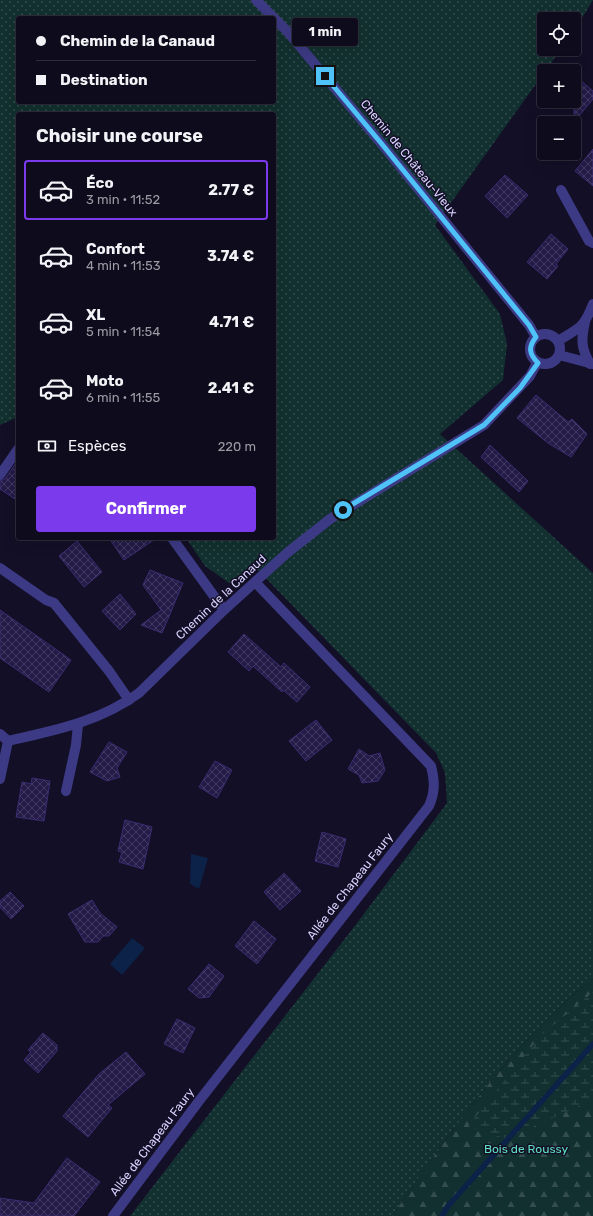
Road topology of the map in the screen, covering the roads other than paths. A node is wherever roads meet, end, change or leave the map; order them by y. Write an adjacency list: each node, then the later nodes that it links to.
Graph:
1 (256, 0): 2 (street, Chemin de Château-Vieux)
2 (272, 16)
3 (276, 20): 8 (street, Chemin de Château-Vieux)
4 (561, 190): 5 (street)
5 (593, 242)
6 (593, 304): 7 (street)
7 (586, 321): 9 (street); 12 (street)
8 (536, 337): 9 (street); 11 (street)
9 (558, 341): 10 (street)
10 (559, 355): 11 (street); 12 (street)
11 (538, 363): 17 (street, Chemin de la Canaud)
12 (592, 364)
13 (16, 453): 14 (street)
14 (0, 475)
15 (173, 540): 18 (street)
16 (0, 568): 19 (street)
17 (256, 583): 18 (street, Chemin de la Canaud); 25 (street, Allée de Chapeau Faury)
18 (224, 610): 19 (street, Chemin de la Canaud)
19 (129, 700): 20 (street, Chemin de la Canaud)
20 (78, 724): 22 (street, Chemin de la Canaud); 24 (street)
21 (0, 734): 22 (street)
22 (8, 741): 23 (street)
23 (0, 779)
24 (66, 791)
25 (112, 1216)

